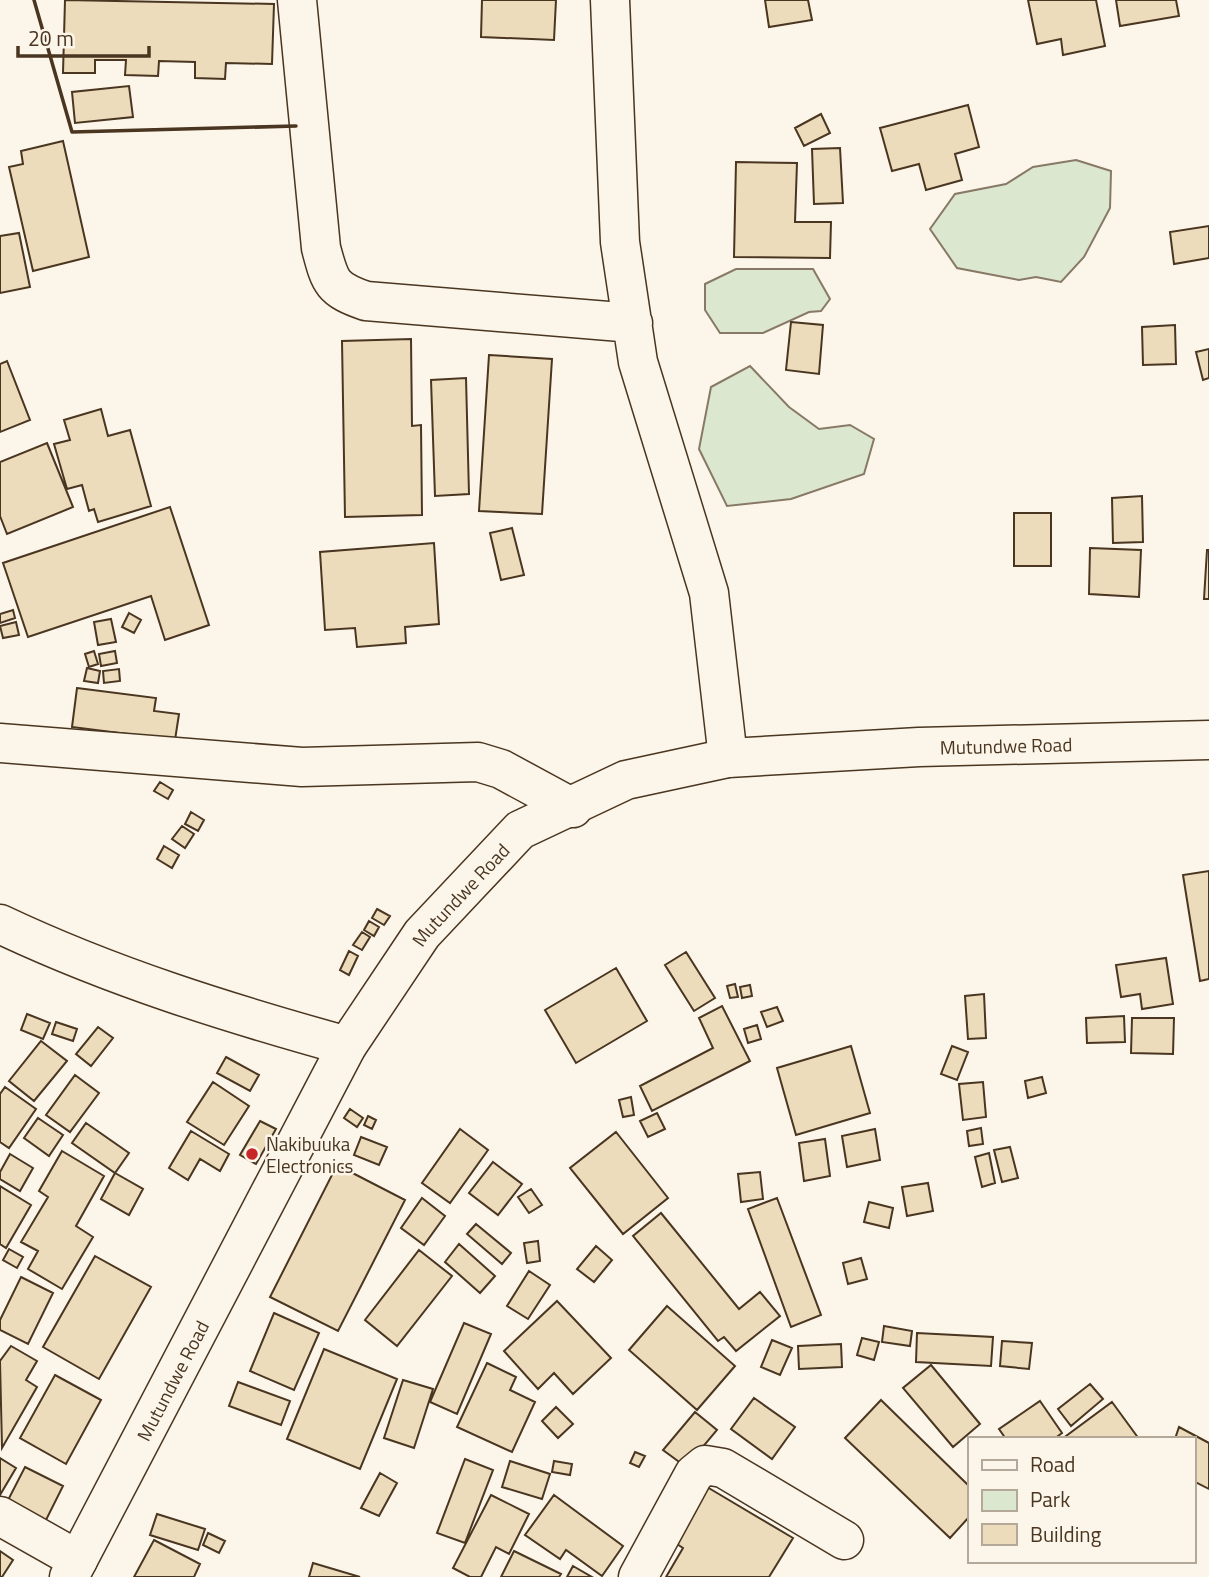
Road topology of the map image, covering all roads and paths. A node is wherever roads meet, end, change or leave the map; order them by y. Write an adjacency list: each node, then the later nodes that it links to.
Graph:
1 (297, 0): 3 (street)
2 (610, 0): 3 (street)
3 (633, 323): 6 (street)
4 (1, 737): 7 (street)
5 (1209, 740): 6 (street, Mutundwe Road)
6 (728, 758): 7 (street, Mutundwe Road)
7 (573, 808): 9 (street, Mutundwe Road)
8 (0, 924): 9 (street)
9 (347, 1046): 12 (street, Mutundwe Road)
10 (0, 1516): 12 (street)
11 (844, 1540): 13 (street)
12 (74, 1568)
13 (638, 1577)

